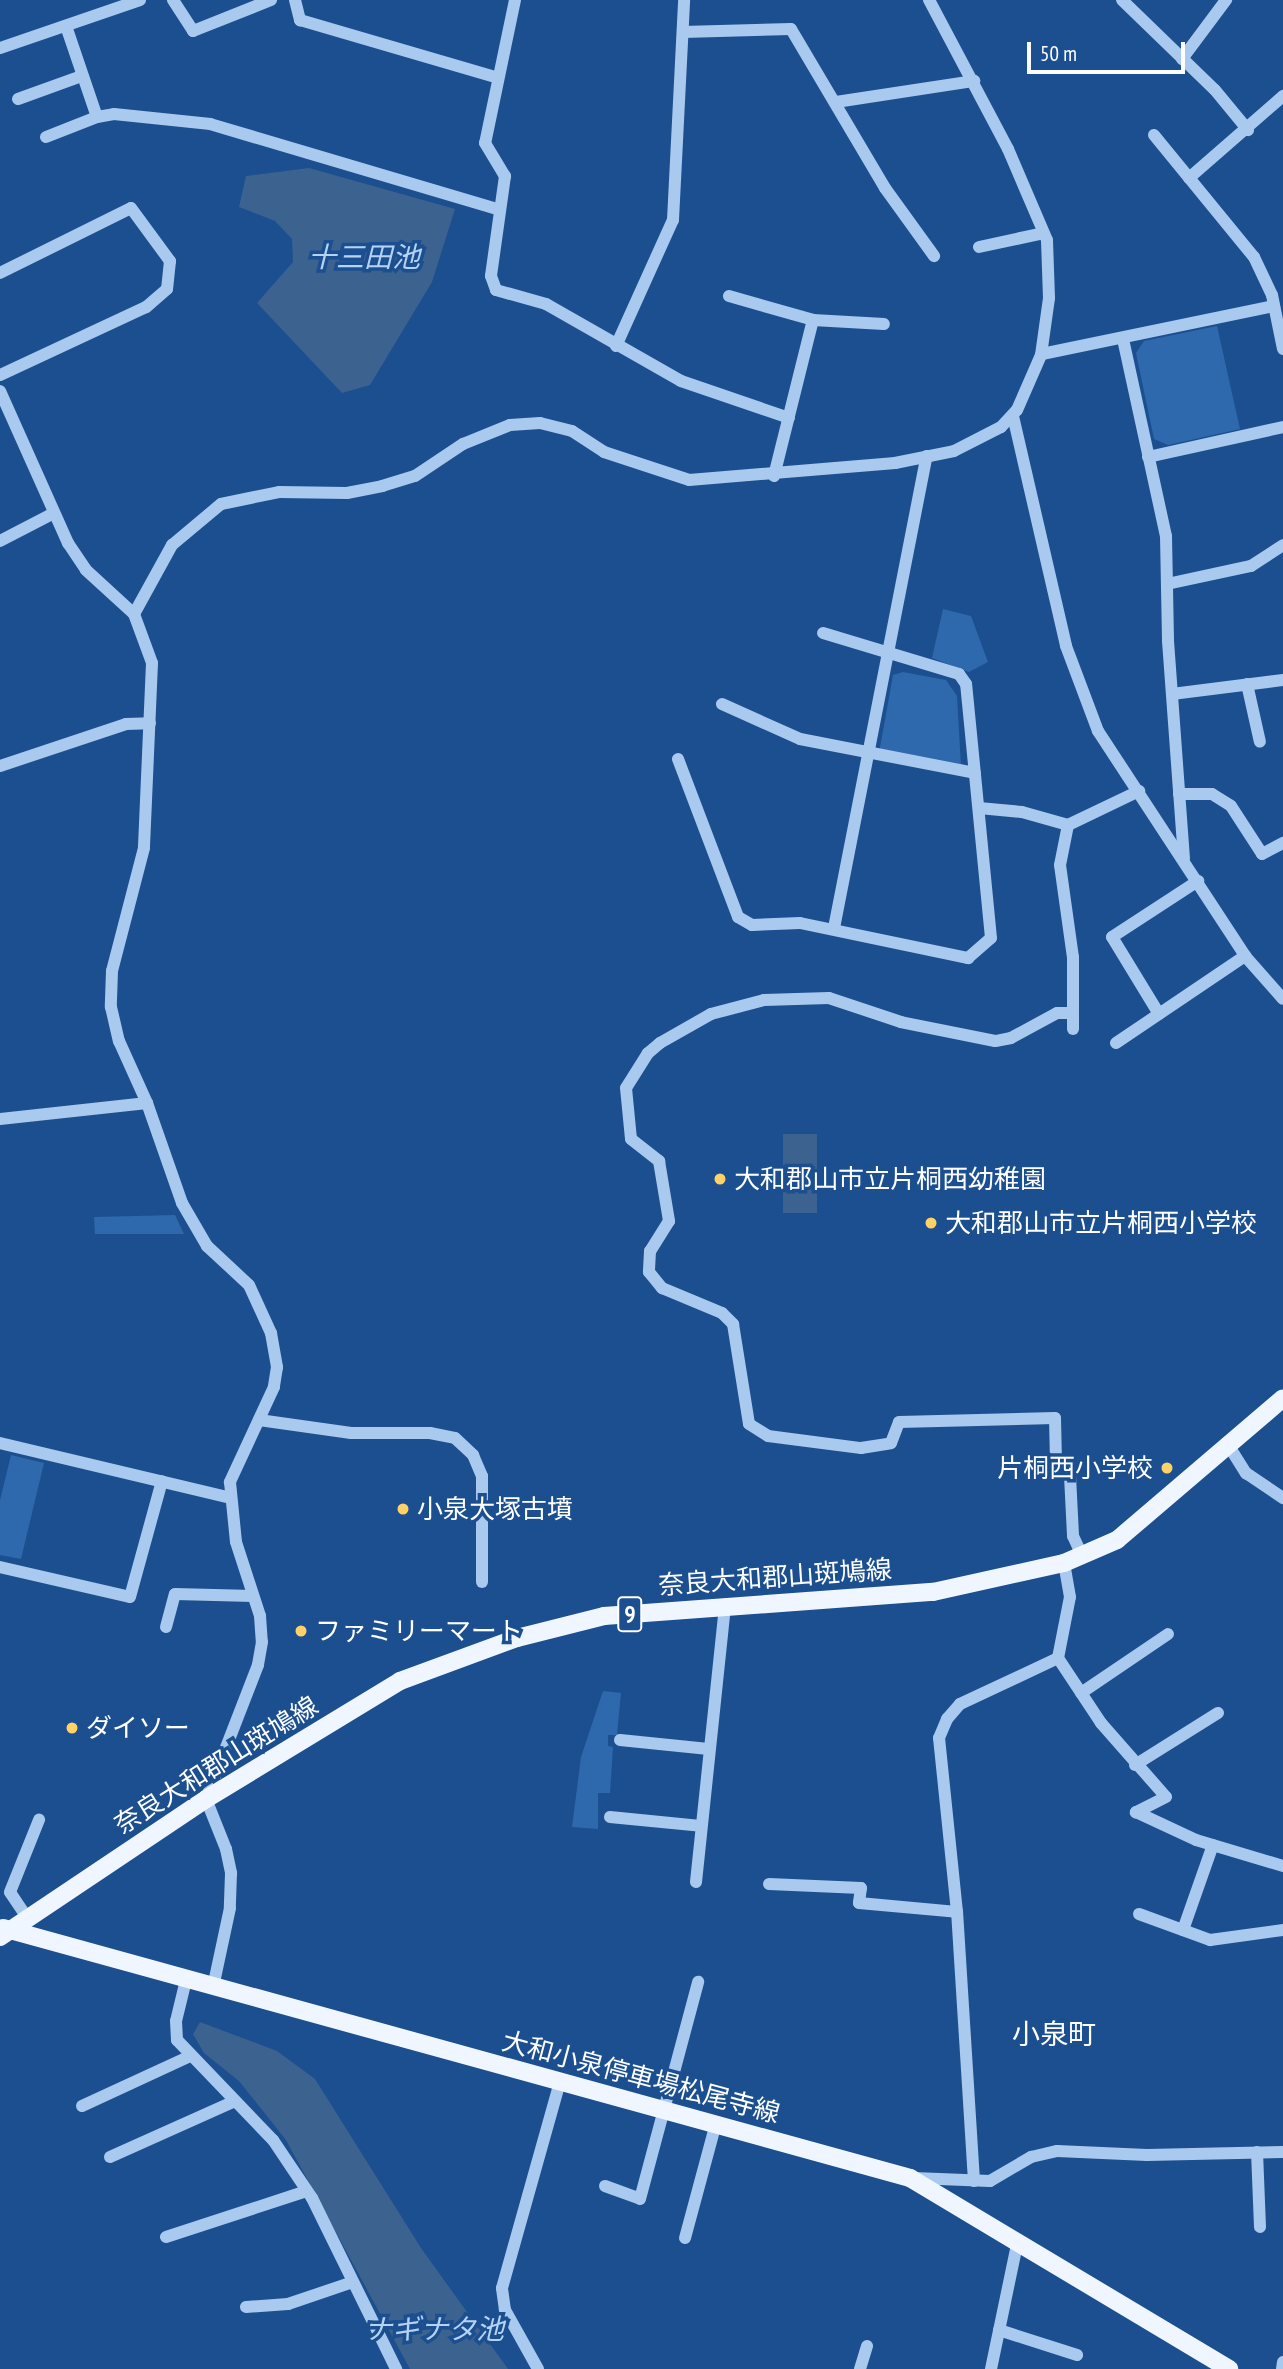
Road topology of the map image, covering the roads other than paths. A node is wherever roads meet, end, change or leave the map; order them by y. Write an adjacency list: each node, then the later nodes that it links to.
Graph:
1 (140, 0): 10 (street)
2 (173, 0): 3 (street)
3 (271, 0)
4 (295, 0): 16 (street)
5 (514, 0): 16 (street)
6 (684, 0): 12 (street)
7 (929, 0): 17 (street)
8 (1122, 0): 14 (street)
9 (1227, 0): 14 (street)
10 (110, 5): 11 (street)
11 (66, 26): 13 (street); 15 (street)
12 (683, 32): 20 (street); 36 (street)
13 (0, 48)
14 (1182, 59): 22 (street)
15 (82, 76): 19 (street); 21 (street)
16 (498, 78): 26 (street)
17 (974, 81): 20 (street); 27 (street)
18 (1283, 96): 22 (street)
19 (18, 99)
20 (836, 102): 29 (street)
21 (97, 117): 24 (street); 26 (street)
22 (1248, 130): 25 (street)
23 (1154, 135): 25 (street)
24 (46, 137)
25 (1189, 178): 32 (street)
26 (500, 211): 36 (street)
27 (1044, 233): 28 (street); 38 (street)
28 (979, 247)
29 (934, 256)
30 (0, 273): 39 (street)
31 (729, 296): 33 (street)
32 (1274, 306): 35 (street); 37 (street)
33 (813, 320): 34 (street); 43 (street)
34 (884, 324)
35 (1122, 339): 38 (street); 46 (street)
36 (616, 346): 43 (street)
37 (1283, 349)
38 (1042, 354): 42 (street)
39 (0, 375)
40 (0, 391): 41 (street)
41 (3, 407): 48 (street)
42 (1013, 416): 45 (street); 65 (street)
43 (789, 418): 47 (street)
44 (1283, 427): 46 (street)
45 (927, 456): 47 (street); 54 (street)
46 (1148, 457): 51 (street)
47 (775, 476): 52 (street)
48 (54, 513): 49 (street); 52 (street)
49 (0, 541)
50 (1283, 545): 51 (street)
51 (1167, 584): 57 (street)
52 (134, 614): 59 (street)
53 (823, 633): 54 (street)
54 (888, 654): 61 (street); 64 (street)
55 (1283, 680): 56 (street)
56 (1247, 684): 57 (street); 60 (street)
57 (1172, 694): 66 (street)
58 (722, 704): 61 (street)
59 (149, 723): 63 (street); 79 (street)
60 (1260, 742)
61 (867, 754): 64 (street); 72 (street)
62 (678, 759): 72 (street)
63 (0, 766)
64 (975, 773): 67 (street)
65 (1139, 791): 68 (street); 70 (street)
66 (1179, 794): 69 (street); 70 (street)
67 (979, 808): 68 (street); 72 (street)
68 (1068, 825): 75 (street)
69 (1283, 843)
70 (1184, 860): 71 (street)
71 (1198, 881): 73 (street); 76 (street)
72 (834, 928)
73 (1236, 962): 74 (street); 76 (street)
74 (1283, 999)
75 (1073, 1013): 77 (street); 88 (street)
76 (1159, 1014): 78 (street)
77 (1073, 1029)
78 (1116, 1043)
79 (148, 1104): 80 (street); 82 (street)
80 (0, 1119)
81 (1283, 1398): 84 (main road, 奈良大和郡山斑鳩線 / 9)
82 (259, 1420): 86 (street); 91 (street)
83 (0, 1443): 85 (street)
84 (1227, 1443): 87 (street); 88 (main road, 奈良大和郡山斑鳩線 / 9)
85 (162, 1481): 86 (street); 90 (street)
86 (230, 1498): 92 (street)
87 (1283, 1498)
88 (1083, 1557): 89 (main road, 奈良大和郡山斑鳩線 / 9)
89 (1065, 1563): 93 (main road, 奈良大和郡山斑鳩線 / 9); 96 (street)
90 (0, 1567)
91 (482, 1582)
92 (253, 1596): 94 (street); 102 (street)
93 (725, 1605): 100 (street); 102 (main road, 奈良大和郡山斑鳩線 / 9)
94 (166, 1627)
95 (1168, 1634): 97 (street)
96 (1058, 1658): 97 (street); 110 (street)
97 (1081, 1693): 101 (street)
98 (1218, 1713): 101 (street)
99 (620, 1740): 100 (street)
100 (709, 1749): 105 (street)
101 (1135, 1765): 106 (street)
102 (206, 1799): 112 (main road, 奈良大和郡山斑鳩線 / 9); 118 (street)
103 (610, 1817): 105 (street)
104 (39, 1819): 112 (street)
105 (701, 1826): 108 (street)
106 (1213, 1846): 107 (street); 113 (street)
107 (1283, 1867)
108 (696, 1882)
109 (769, 1884): 110 (street)
110 (957, 1912): 129 (street)
111 (1139, 1914): 113 (street)
112 (28, 1919): 115 (main road, 奈良大和郡山斑鳩線 / 9)
113 (1183, 1930): 114 (street)
114 (1283, 1930)
115 (4, 1931): 116 (main road, 大和小泉停車場松尾寺線)
116 (186, 1980): 118 (main road, 大和小泉停車場松尾寺線); 119 (street)
117 (698, 1982): 123 (street)
118 (213, 1987): 120 (main road, 大和小泉停車場松尾寺線)
119 (190, 2056): 121 (street); 122 (street)
120 (560, 2081): 123 (main road, 大和小泉停車場松尾寺線); 144 (street)
121 (234, 2101): 127 (street); 131 (street)
122 (82, 2106)
123 (666, 2110): 124 (main road, 大和小泉停車場松尾寺線); 130 (street)
124 (716, 2123): 128 (main road, 大和小泉停車場松尾寺線); 134 (street)
125 (1257, 2152): 126 (street); 129 (street); 132 (street)
126 (1283, 2152)
127 (110, 2157)
128 (910, 2178): 129 (street); 135 (main road, 大和小泉停車場松尾寺線)
129 (974, 2180)
130 (605, 2186)
131 (307, 2191): 133 (street); 136 (street)
132 (1260, 2227)
133 (166, 2237)
134 (685, 2238)
135 (1018, 2239): 138 (street); 141 (main road, 大和小泉停車場松尾寺線)
136 (350, 2283): 137 (street); 143 (street)
137 (246, 2306)
138 (999, 2330): 140 (street); 146 (street)
139 (867, 2346): 145 (street)
140 (1077, 2355)
141 (1203, 2362): 147 (main road, 大和小泉停車場松尾寺線)
142 (1283, 2362): 148 (street)
143 (396, 2369)
144 (538, 2369)
145 (860, 2369)
146 (991, 2369)
147 (1229, 2369)
148 (1282, 2369)

